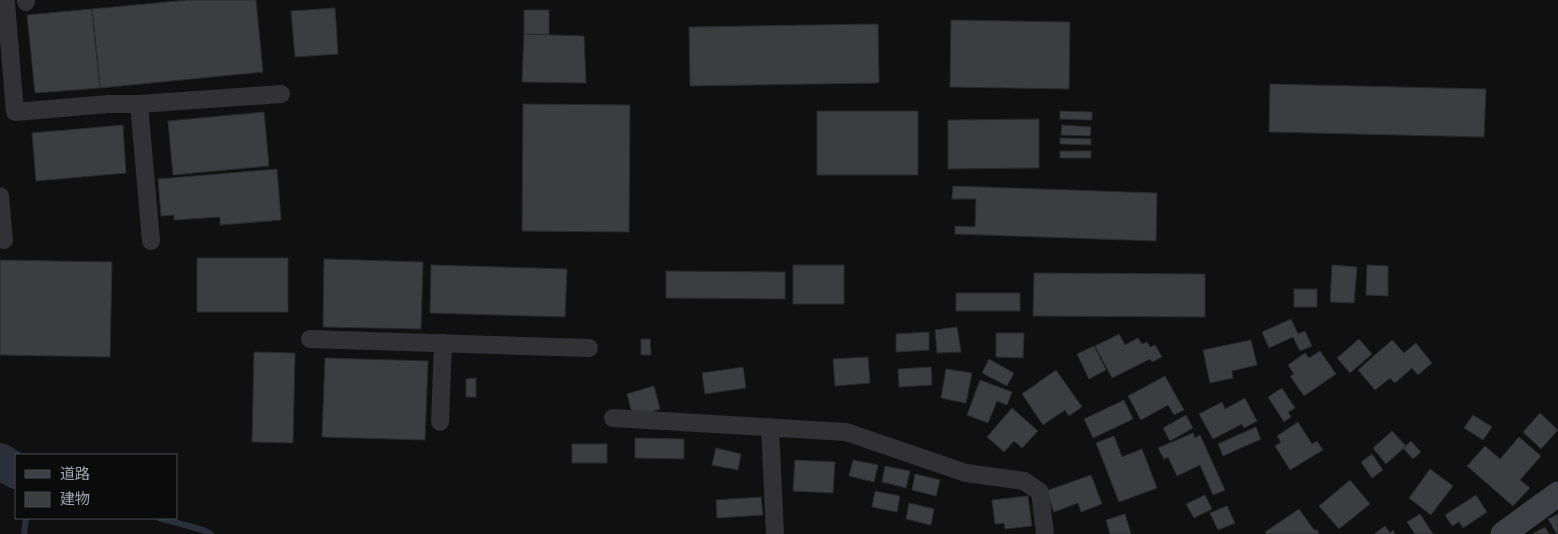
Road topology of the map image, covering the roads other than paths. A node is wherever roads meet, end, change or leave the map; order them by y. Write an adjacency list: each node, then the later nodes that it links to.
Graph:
1 (6, 3): 4 (street)
2 (281, 94): 3 (street)
3 (139, 104): 4 (street); 7 (street)
4 (8, 113)
5 (0, 196): 6 (street)
6 (4, 240)
7 (151, 241)
8 (310, 339): 9 (street)
9 (443, 343): 10 (street); 12 (street)
10 (589, 348)
11 (613, 418): 13 (street)
12 (440, 422)
13 (770, 427): 15 (street); 16 (street)
14 (1558, 494): 17 (main road)
15 (775, 534)
16 (1045, 534)
17 (1503, 534)

